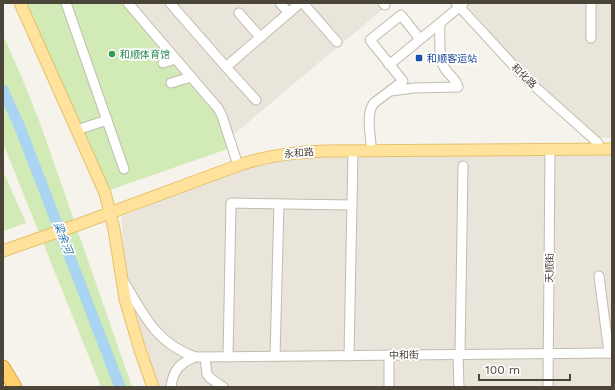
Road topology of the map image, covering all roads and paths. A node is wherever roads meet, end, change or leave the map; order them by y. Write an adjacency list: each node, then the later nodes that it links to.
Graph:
1 (66, 3): 24 (street)
2 (128, 3): 16 (street)
3 (170, 3): 19 (street)
4 (280, 3): 10 (street)
5 (302, 3): 10 (street); 15 (street)
6 (591, 3): 13 (street)
7 (21, 4): 25 (main road)
8 (460, 4): 11 (street); 26 (street, 和化路)
9 (239, 13): 12 (street)
10 (289, 13): 12 (street)
11 (440, 23): 14 (street); 22 (street)
12 (260, 37): 19 (street)
13 (591, 38)
14 (420, 39): 18 (street); 18 (street)
15 (337, 42)
16 (175, 58): 17 (street); 20 (street)
17 (163, 63)
18 (389, 65): 22 (street)
19 (226, 67): 23 (street)
20 (191, 77): 21 (street); 32 (street)
21 (171, 84)
22 (389, 92): 28 (street)
23 (256, 100)
24 (107, 120): 25 (street); 34 (street)
25 (77, 130): 37 (main road)
26 (598, 143): 27 (main road, 永和路); 28 (main road, 永和路)
27 (612, 143)
28 (371, 144): 32 (main road, 永和路)
29 (612, 149): 30 (main road, 永和路)
30 (550, 150): 31 (main road, 永和路); 44 (street, 天顺街)
31 (353, 151): 36 (street); 37 (main road, 永和路)
32 (236, 159): 37 (main road, 永和路)
33 (463, 166): 46 (street)
34 (124, 169)
35 (278, 204): 36 (street); 47 (street); 50 (street)
36 (352, 205): 48 (street)
37 (110, 209): 38 (main road, 永和路); 42 (main road)
38 (36, 236): 39 (main road, 永和路); 40 (main road, 永和路)
39 (3, 244)
40 (3, 251)
41 (599, 276): 43 (street)
42 (121, 278): 49 (street); 53 (main road)
43 (610, 353): 44 (street, 中和街)
44 (548, 354): 46 (street, 中和街); 58 (street, 天顺街)
45 (389, 355): 46 (street, 中和街); 48 (street, 中和街); 56 (street)
46 (459, 355): 57 (street)
47 (275, 356): 48 (street, 中和街); 50 (street, 中和街)
48 (349, 356)
49 (200, 357): 50 (street, 中和街); 54 (street); 55 (street)
50 (228, 357)
51 (3, 367): 52 (highway)
52 (15, 387)
53 (153, 387)
54 (171, 387)
55 (223, 387)
56 (389, 387)
57 (459, 387)
58 (548, 387)

